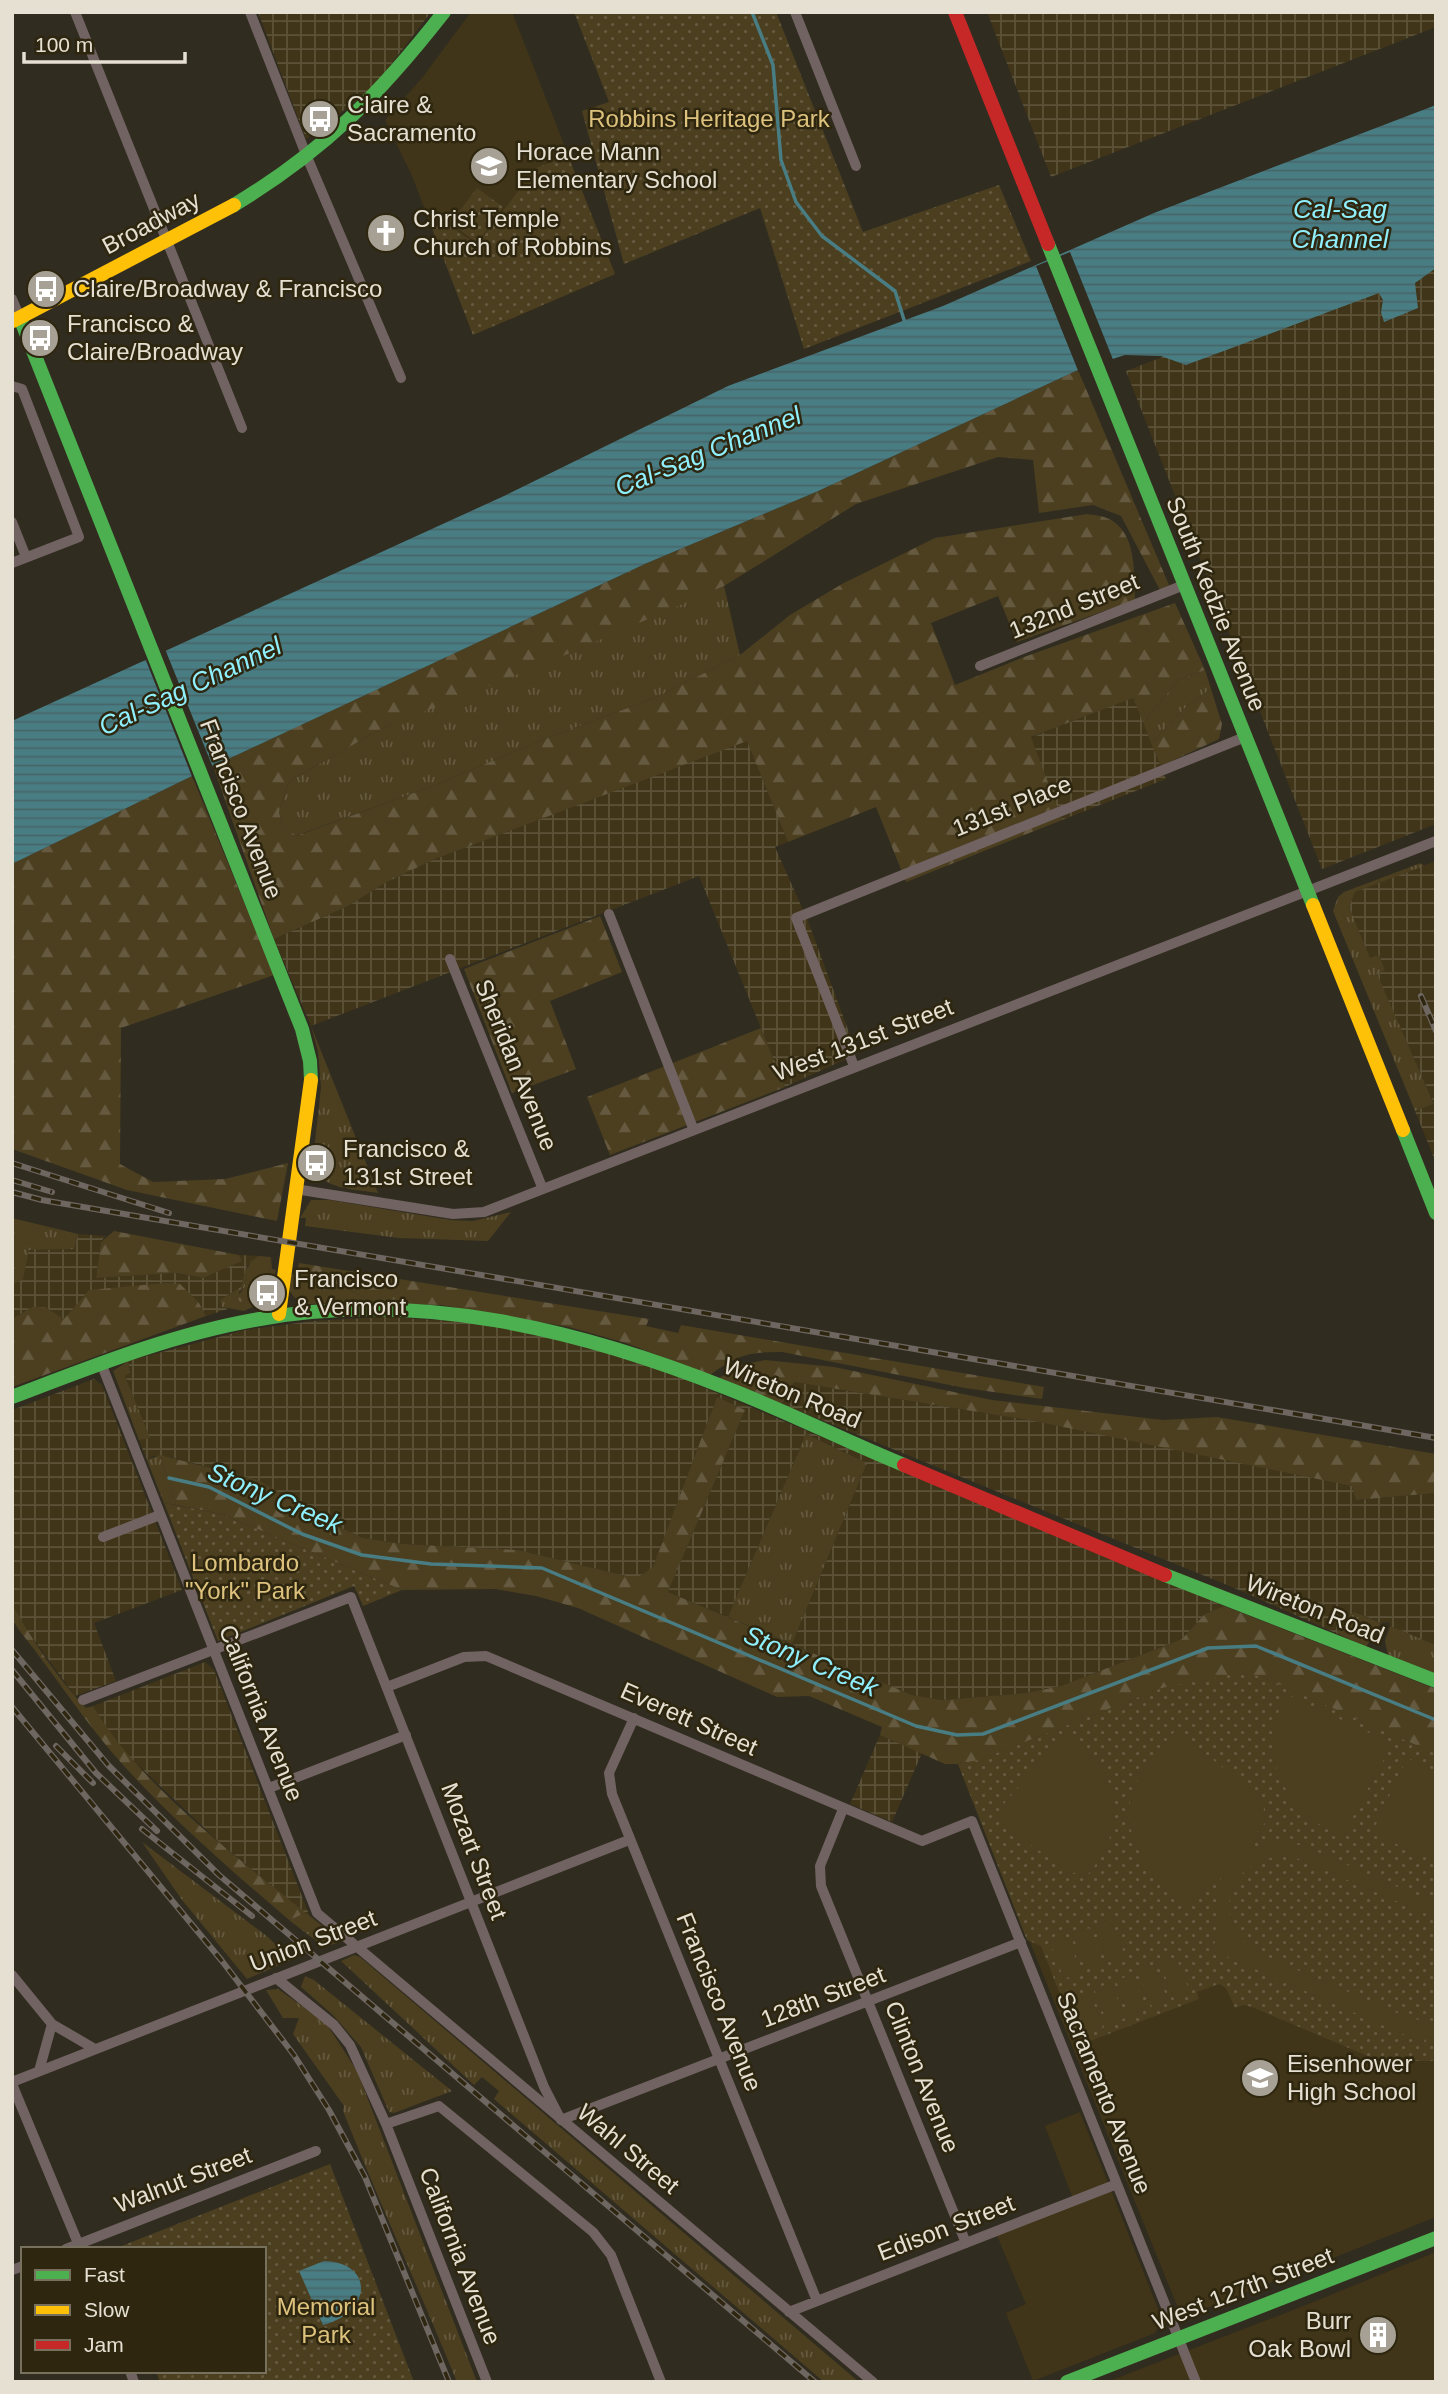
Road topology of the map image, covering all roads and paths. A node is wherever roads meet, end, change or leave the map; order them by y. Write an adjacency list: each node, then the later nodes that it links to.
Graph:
1 (75, 12): 8 (street)
2 (250, 12): 6 (street)
3 (444, 12): 6 (street, Broadway)
4 (795, 12): 7 (street)
5 (955, 12): 17 (street, South Kedzie Avenue)
6 (307, 157): 8 (street, Broadway); 11 (street)
7 (856, 166)
8 (167, 241): 10 (street, Broadway); 13 (street)
9 (12, 299): 10 (street, Francisco Avenue)
10 (16, 320): 27 (street, Francisco Avenue)
11 (401, 378)
12 (12, 386): 15 (street)
13 (242, 428)
14 (12, 522): 15 (street)
15 (26, 557): 16 (street)
16 (12, 562)
17 (1184, 585): 18 (street, 132nd Street); 19 (street, South Kedzie Avenue)
18 (980, 666)
19 (1245, 737): 21 (street, South Kedzie Avenue); 24 (street, 131st Place)
20 (1436, 841): 21 (street, West 131st Street)
21 (1306, 891): 24 (street, West 131st Street); 28 (street, South Kedzie Avenue)
22 (608, 915): 25 (street)
23 (450, 959): 26 (street, Sheridan Avenue)
24 (853, 1066): 25 (street, West 131st Street)
25 (693, 1128): 26 (street, West 131st Street)
26 (542, 1187): 27 (street, West 131st Street)
27 (295, 1189): 29 (street, Francisco Avenue)
28 (1436, 1213)
29 (279, 1314): 30 (street, Wireton Road); 35 (street, Wireton Road)
30 (101, 1363): 31 (street, Wireton Road); 32 (street, California Avenue)
31 (12, 1397)
32 (160, 1515): 33 (street); 34 (street, California Avenue)
33 (103, 1537)
34 (213, 1650): 36 (street, Mozart Street); 37 (street); 40 (street, California Avenue)
35 (1436, 1681)
36 (387, 1686): 38 (street, Everett Street); 39 (street, Mozart Street)
37 (83, 1700)
38 (634, 1718): 41 (street, Everett Street); 43 (street, Francisco Avenue)
39 (406, 1735): 40 (street); 44 (street, Mozart Street)
40 (269, 1788): 46 (street, California Avenue)
41 (843, 1809): 42 (street, Everett Street); 49 (street, Clinton Avenue)
42 (972, 1821): 45 (street, Sacramento Avenue)
43 (629, 1840): 44 (street, Union Street); 52 (street, Francisco Avenue)
44 (471, 1902): 46 (street, Union Street); 55 (street, Mozart Street)
45 (1021, 1942): 49 (street, 128th Street); 58 (street, Sacramento Avenue)
46 (358, 1946): 48 (street, Union Street); 55 (street, Wahl Street)
47 (12, 1975): 50 (street)
48 (276, 1978): 51 (street, Union Street); 56 (street, California Avenue)
49 (869, 2002): 52 (street, 128th Street); 60 (street, Clinton Avenue)
50 (52, 2024): 51 (street); 53 (street)
51 (95, 2049): 53 (street, Union Street)
52 (719, 2060): 55 (street, 128th Street); 62 (street, Francisco Avenue)
53 (39, 2071): 54 (street, Union Street)
54 (12, 2083): 61 (street)
55 (561, 2120): 63 (street, Wahl Street)
56 (386, 2124): 65 (street, California Avenue); 66 (street)
57 (316, 2151): 61 (street, Walnut Street)
58 (1117, 2184): 60 (street, Edison Street); 64 (street, Sacramento Avenue)
59 (1436, 2238): 64 (street, West 127th Street)
60 (966, 2243): 62 (street, Edison Street)
61 (79, 2246)
62 (817, 2301): 63 (street, Edison Street)
63 (789, 2312): 67 (street, Wahl Street)
64 (1178, 2338): 68 (street, West 127th Street); 69 (street, Sacramento Avenue)
65 (487, 2382)
66 (661, 2382)
67 (873, 2382)
68 (1067, 2382)
69 (1196, 2382)

